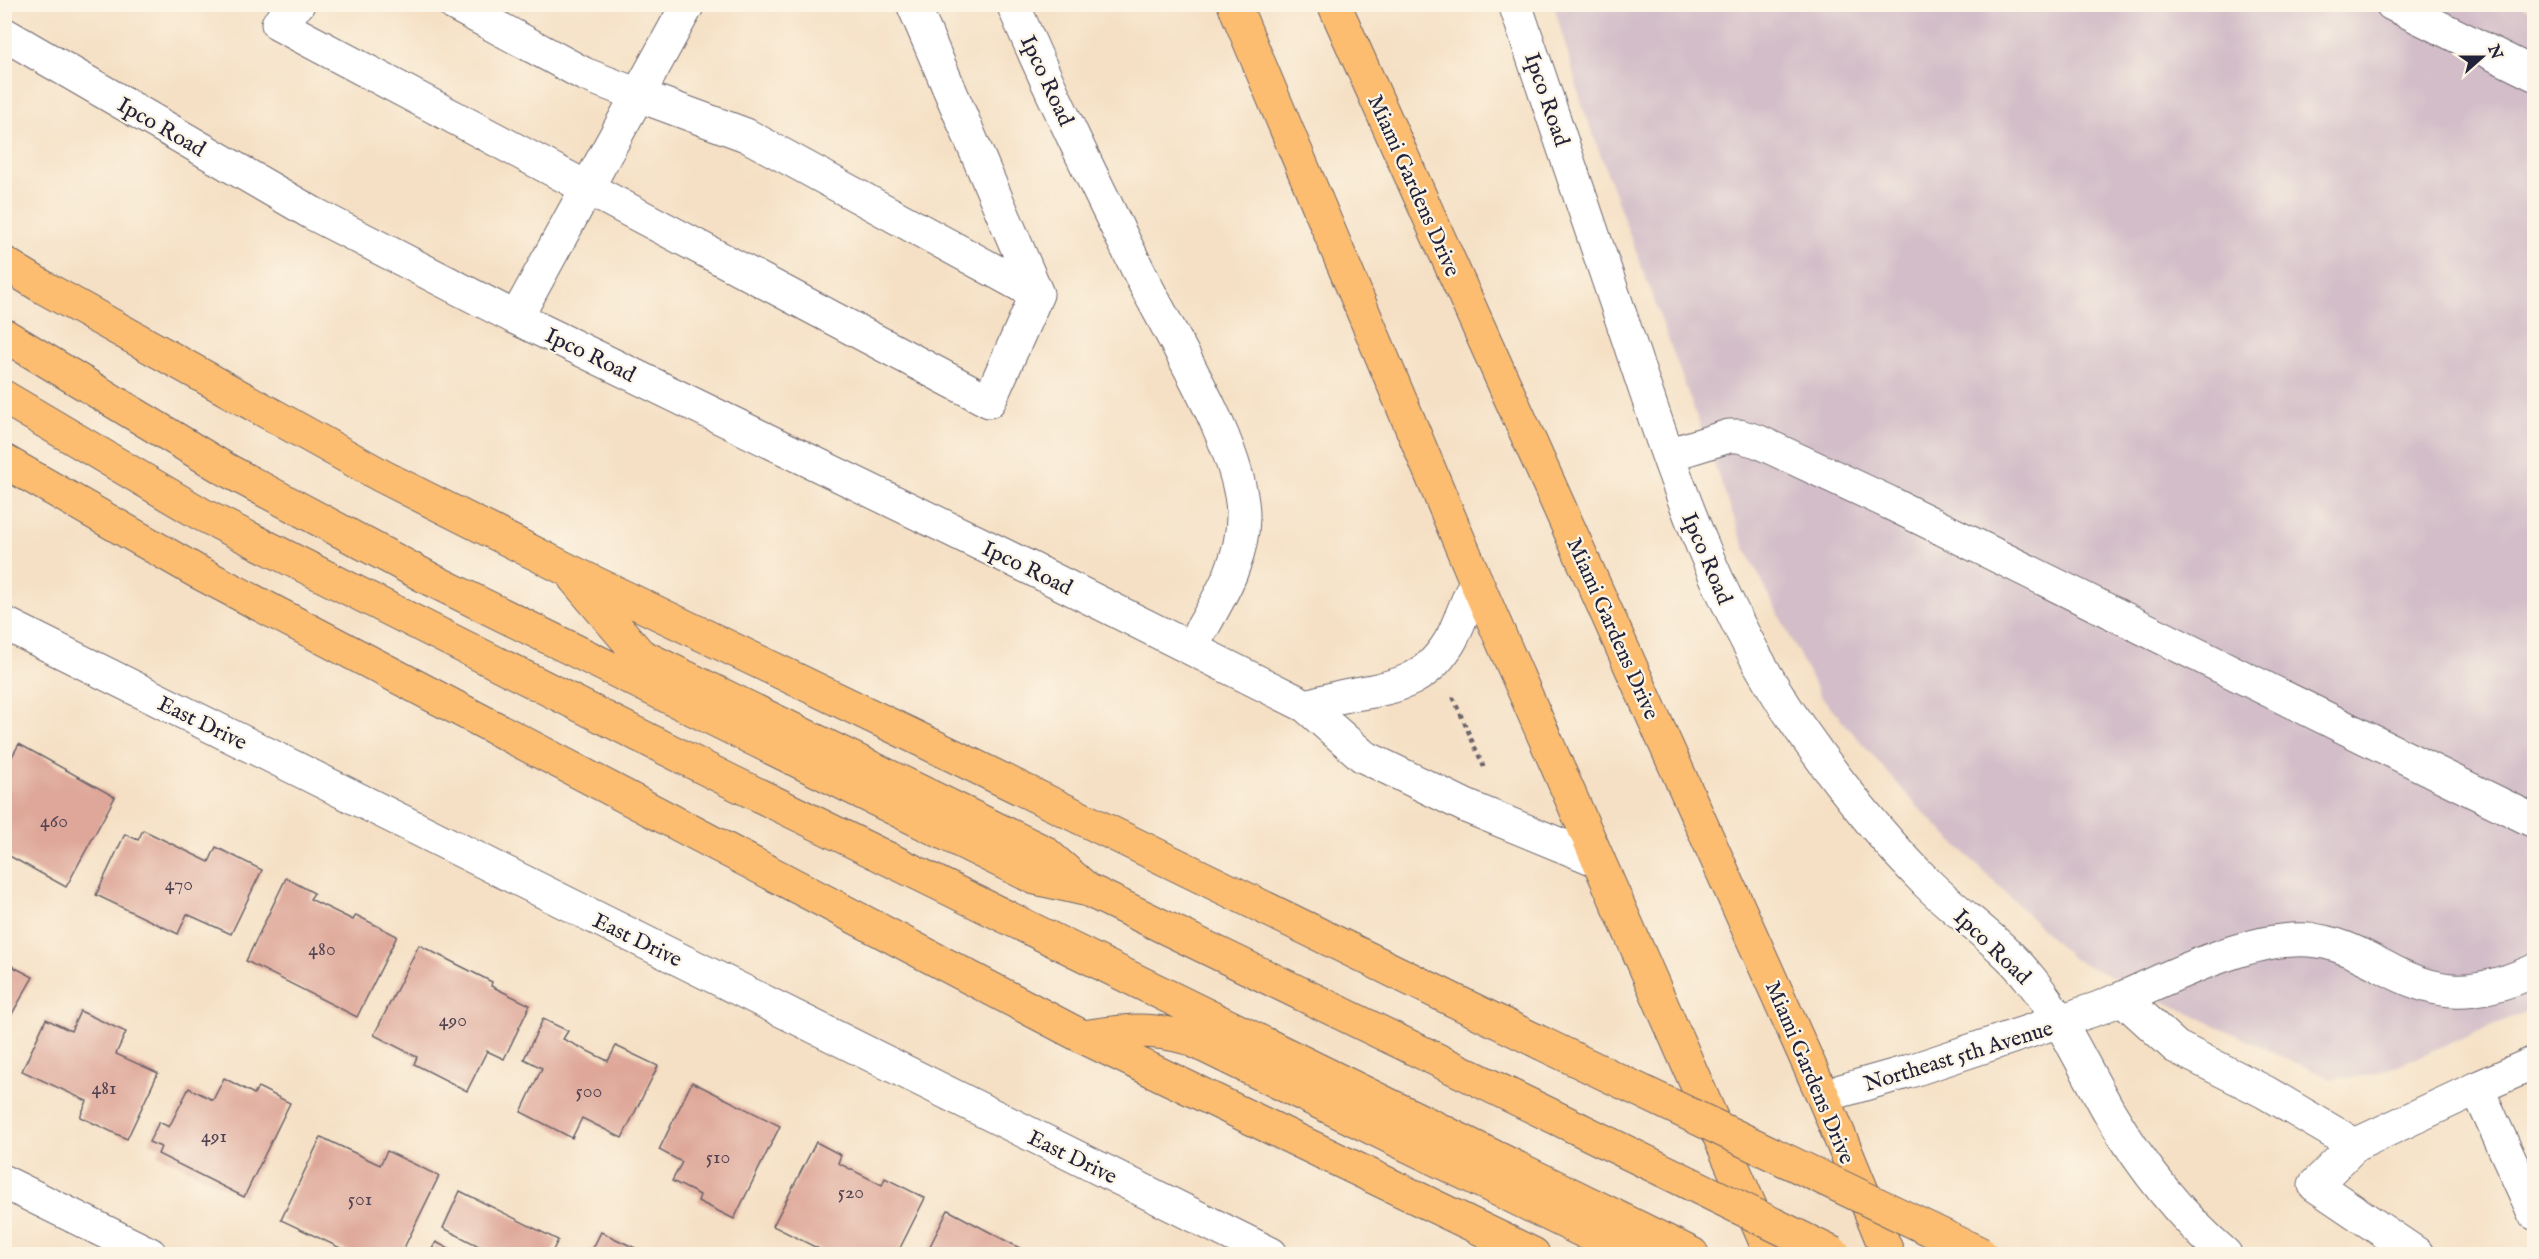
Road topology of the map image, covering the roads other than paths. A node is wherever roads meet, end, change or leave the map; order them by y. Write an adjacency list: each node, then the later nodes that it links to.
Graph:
1 (298, 4): 13 (street)
2 (454, 4): 12 (street)
3 (688, 4): 12 (street)
4 (913, 4): 15 (street)
5 (1013, 4): 24 (street, Ipco Road)
6 (1234, 4): 22 (main road)
7 (1334, 4): 35 (main road, Miami Gardens Drive)
8 (1515, 4): 19 (street, Ipco Road)
9 (2392, 4): 11 (street)
10 (4, 34): 16 (street, Ipco Road)
11 (2535, 74)
12 (638, 95): 13 (street); 15 (street)
13 (588, 187): 15 (street); 16 (street)
14 (4, 263): 21 (main road)
15 (1037, 294)
16 (516, 318): 24 (street, Ipco Road)
17 (4, 335): 28 (main road)
18 (4, 397): 43 (main road)
19 (1668, 455): 26 (street); 31 (street, Ipco Road)
20 (4, 461): 32 (main road)
21 (568, 570): 28 (main road); 47 (main road, bridge)
22 (1476, 581): 25 (street); 27 (main road)
23 (4, 623): 40 (street, East Drive)
24 (1191, 648): 25 (street, Ipco Road)
25 (1306, 706): 27 (street, Ipco Road)
26 (2535, 821)
27 (1597, 860): 44 (main road)
28 (1088, 890): 45 (main road, bridge)
29 (2535, 971): 30 (street)
30 (2122, 998): 31 (street); 36 (street)
31 (2059, 1020): 35 (street, Northeast 5th Avenue); 48 (street, Northeast 5th Avenue)
32 (1083, 1037): 41 (main road); 42 (main road)
33 (2535, 1063): 34 (street)
34 (2477, 1088): 36 (street); 38 (street)
35 (1823, 1096): 46 (main road, Miami Gardens Drive)
36 (2355, 1145): 49 (street)
37 (4, 1182): 39 (street)
38 (2535, 1213)
39 (150, 1254)
40 (1271, 1254)
41 (1533, 1254)
42 (1630, 1254)
43 (1692, 1254)
44 (1771, 1254)
45 (1834, 1254)
46 (1888, 1254)
47 (1981, 1254)
48 (2225, 1254)
49 (2417, 1254)

